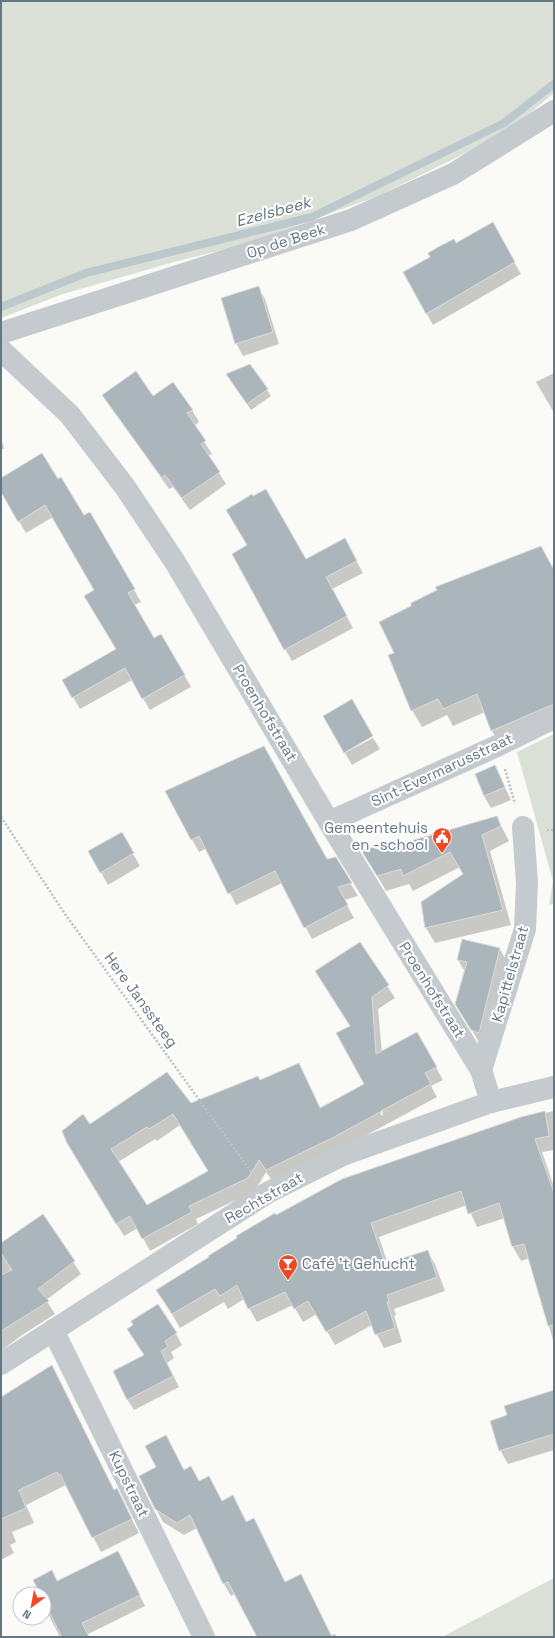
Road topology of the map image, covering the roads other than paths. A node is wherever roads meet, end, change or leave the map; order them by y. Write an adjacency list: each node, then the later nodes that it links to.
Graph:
1 (554, 111): 2 (street, Op de Beek)
2 (1, 333)
3 (1, 350): 5 (street, Proenhofstraat)
4 (554, 718): 5 (street, Sint-Evermarusstraat)
5 (329, 822): 7 (street, Proenhofstraat)
6 (522, 827): 7 (street, Kapittelstraat)
7 (481, 1070): 9 (street, Proenhofstraat)
8 (554, 1087): 9 (street, Rechtstraat)
9 (491, 1102): 10 (street, Rechtstraat)
10 (54, 1330): 11 (street, Rechtstraat); 12 (street, Kupstraat)
11 (1, 1364)
12 (204, 1637)

